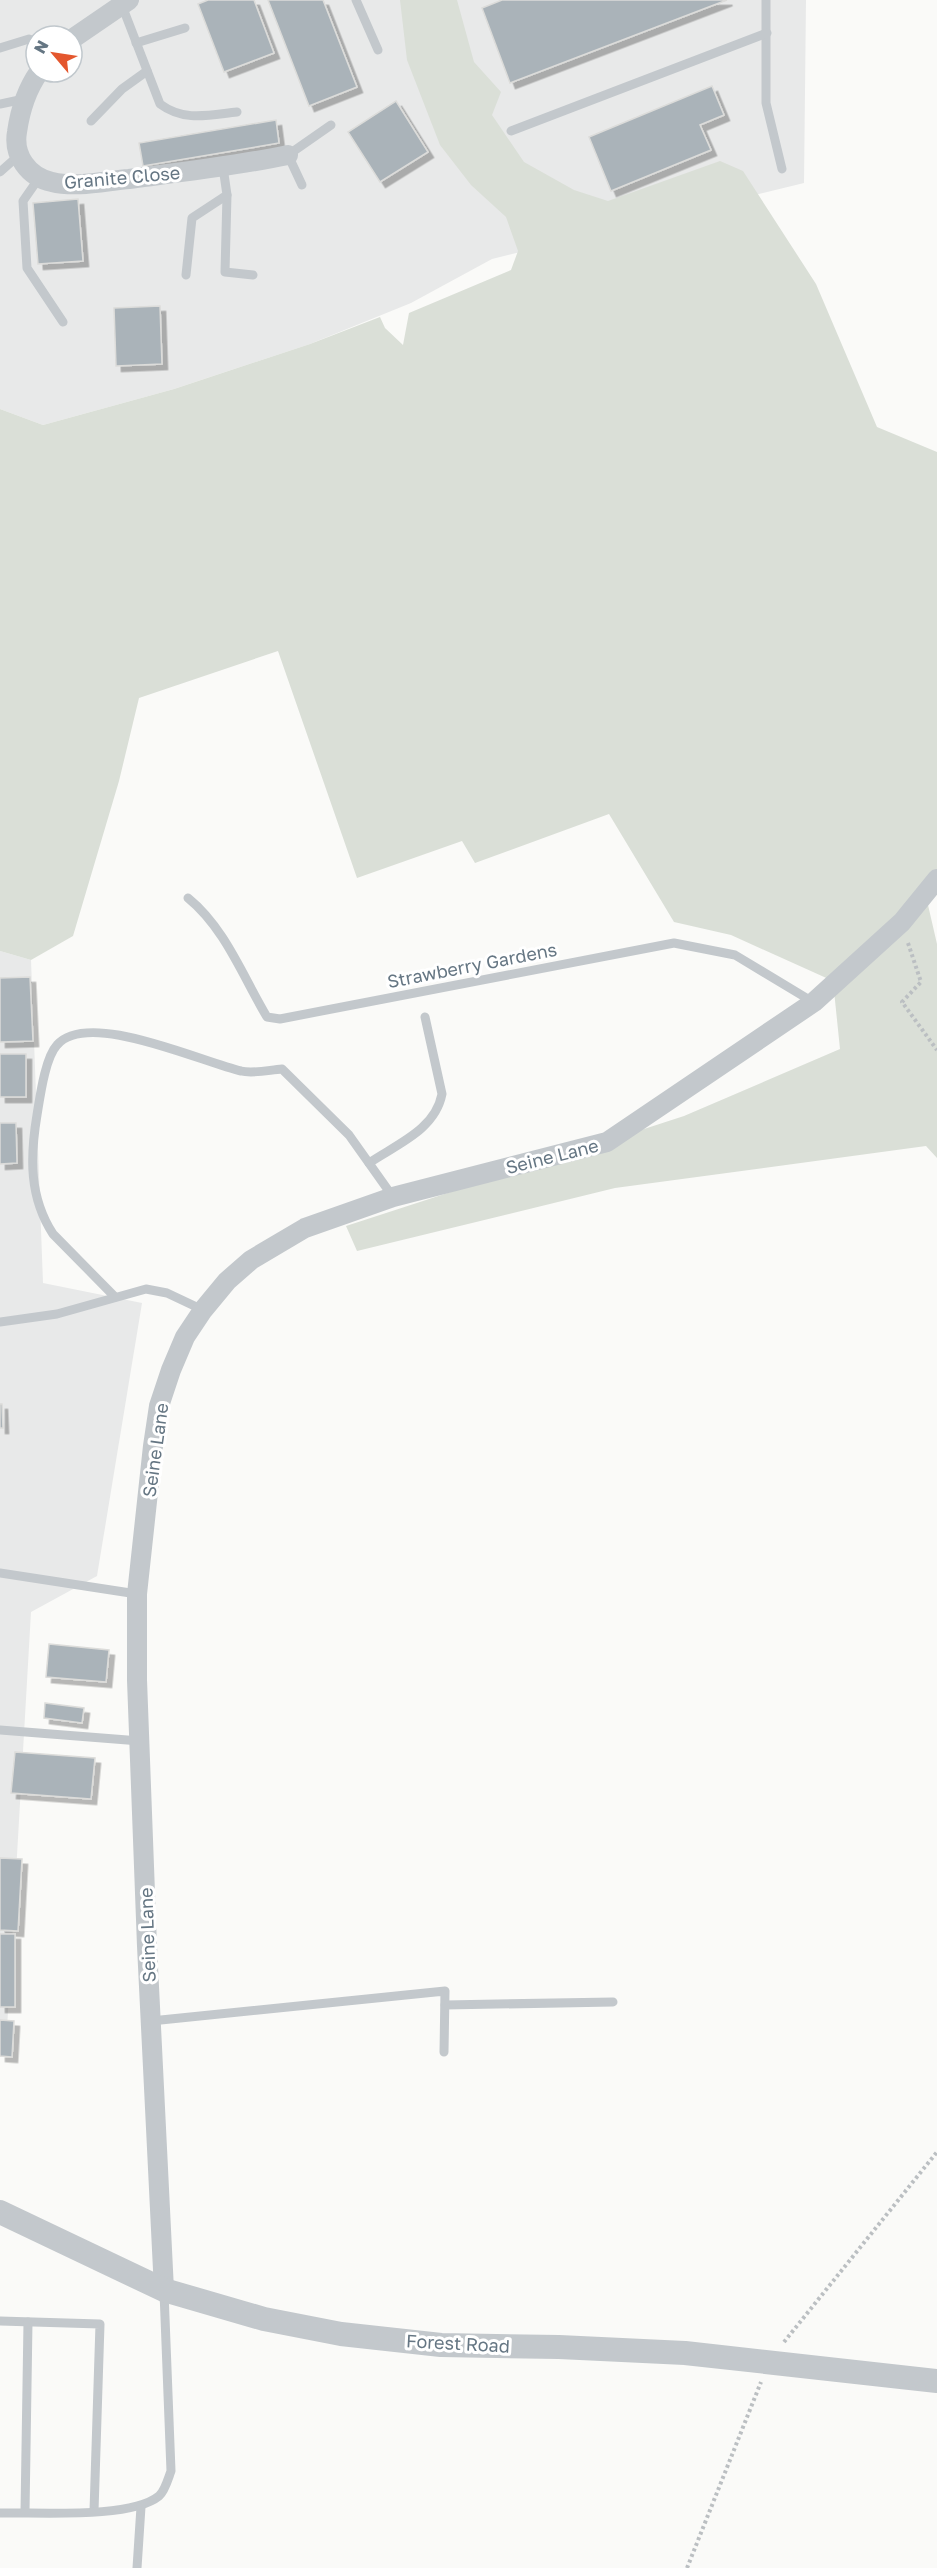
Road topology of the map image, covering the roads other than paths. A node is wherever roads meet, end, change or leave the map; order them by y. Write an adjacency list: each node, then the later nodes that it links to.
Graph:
1 (356, 0): 10 (lane)
2 (766, 0): 6 (lane)
3 (123, 2): 5 (street); 8 (lane)
4 (185, 28): 8 (lane)
5 (84, 30)
6 (767, 33): 18 (lane); 22 (lane)
7 (24, 41): 9 (lane)
8 (136, 43): 11 (lane)
9 (0, 48)
10 (378, 50)
11 (147, 71): 15 (lane); 16 (lane)
12 (33, 84): 13 (street)
13 (26, 98): 14 (lane); 20 (street)
14 (0, 104)
15 (237, 112)
16 (91, 121)
17 (331, 125): 19 (lane)
18 (511, 131)
19 (288, 155): 21 (street, Granite Close); 25 (lane)
20 (18, 156): 23 (lane); 24 (street, Granite Close)
21 (224, 167): 24 (street, Granite Close); 26 (lane)
22 (782, 169)
23 (0, 172)
24 (39, 178): 29 (lane)
25 (302, 185)
26 (227, 195): 27 (lane); 28 (lane)
27 (186, 275)
28 (253, 275)
29 (63, 322)
30 (937, 879): 32 (street, Seine Lane)
31 (188, 898): 32 (lane, Strawberry Gardens)
32 (814, 1002): 35 (street, Seine Lane)
33 (426, 1017): 34 (lane)
34 (369, 1163): 35 (lane); 36 (lane)
35 (393, 1197): 37 (street, Seine Lane)
36 (115, 1297): 37 (lane); 38 (lane)
37 (203, 1310): 40 (street, Seine Lane)
38 (0, 1322)
39 (0, 1573): 40 (lane)
40 (137, 1594): 42 (street, Seine Lane)
41 (0, 1730): 42 (lane)
42 (140, 1740): 45 (street, Seine Lane)
43 (613, 2002): 44 (lane)
44 (445, 2005): 45 (lane); 46 (lane)
45 (151, 2021): 48 (street, Seine Lane)
46 (444, 2052)
47 (0, 2212): 48 (street, Forest Road)
48 (164, 2290): 51 (street, Forest Road); 52 (lane)
49 (0, 2321): 50 (lane)
50 (28, 2322): 53 (lane); 54 (lane)
51 (937, 2380)
52 (141, 2507): 53 (lane); 56 (lane)
53 (94, 2511): 54 (lane)
54 (25, 2512): 55 (lane)
55 (0, 2513)
56 (137, 2568)

